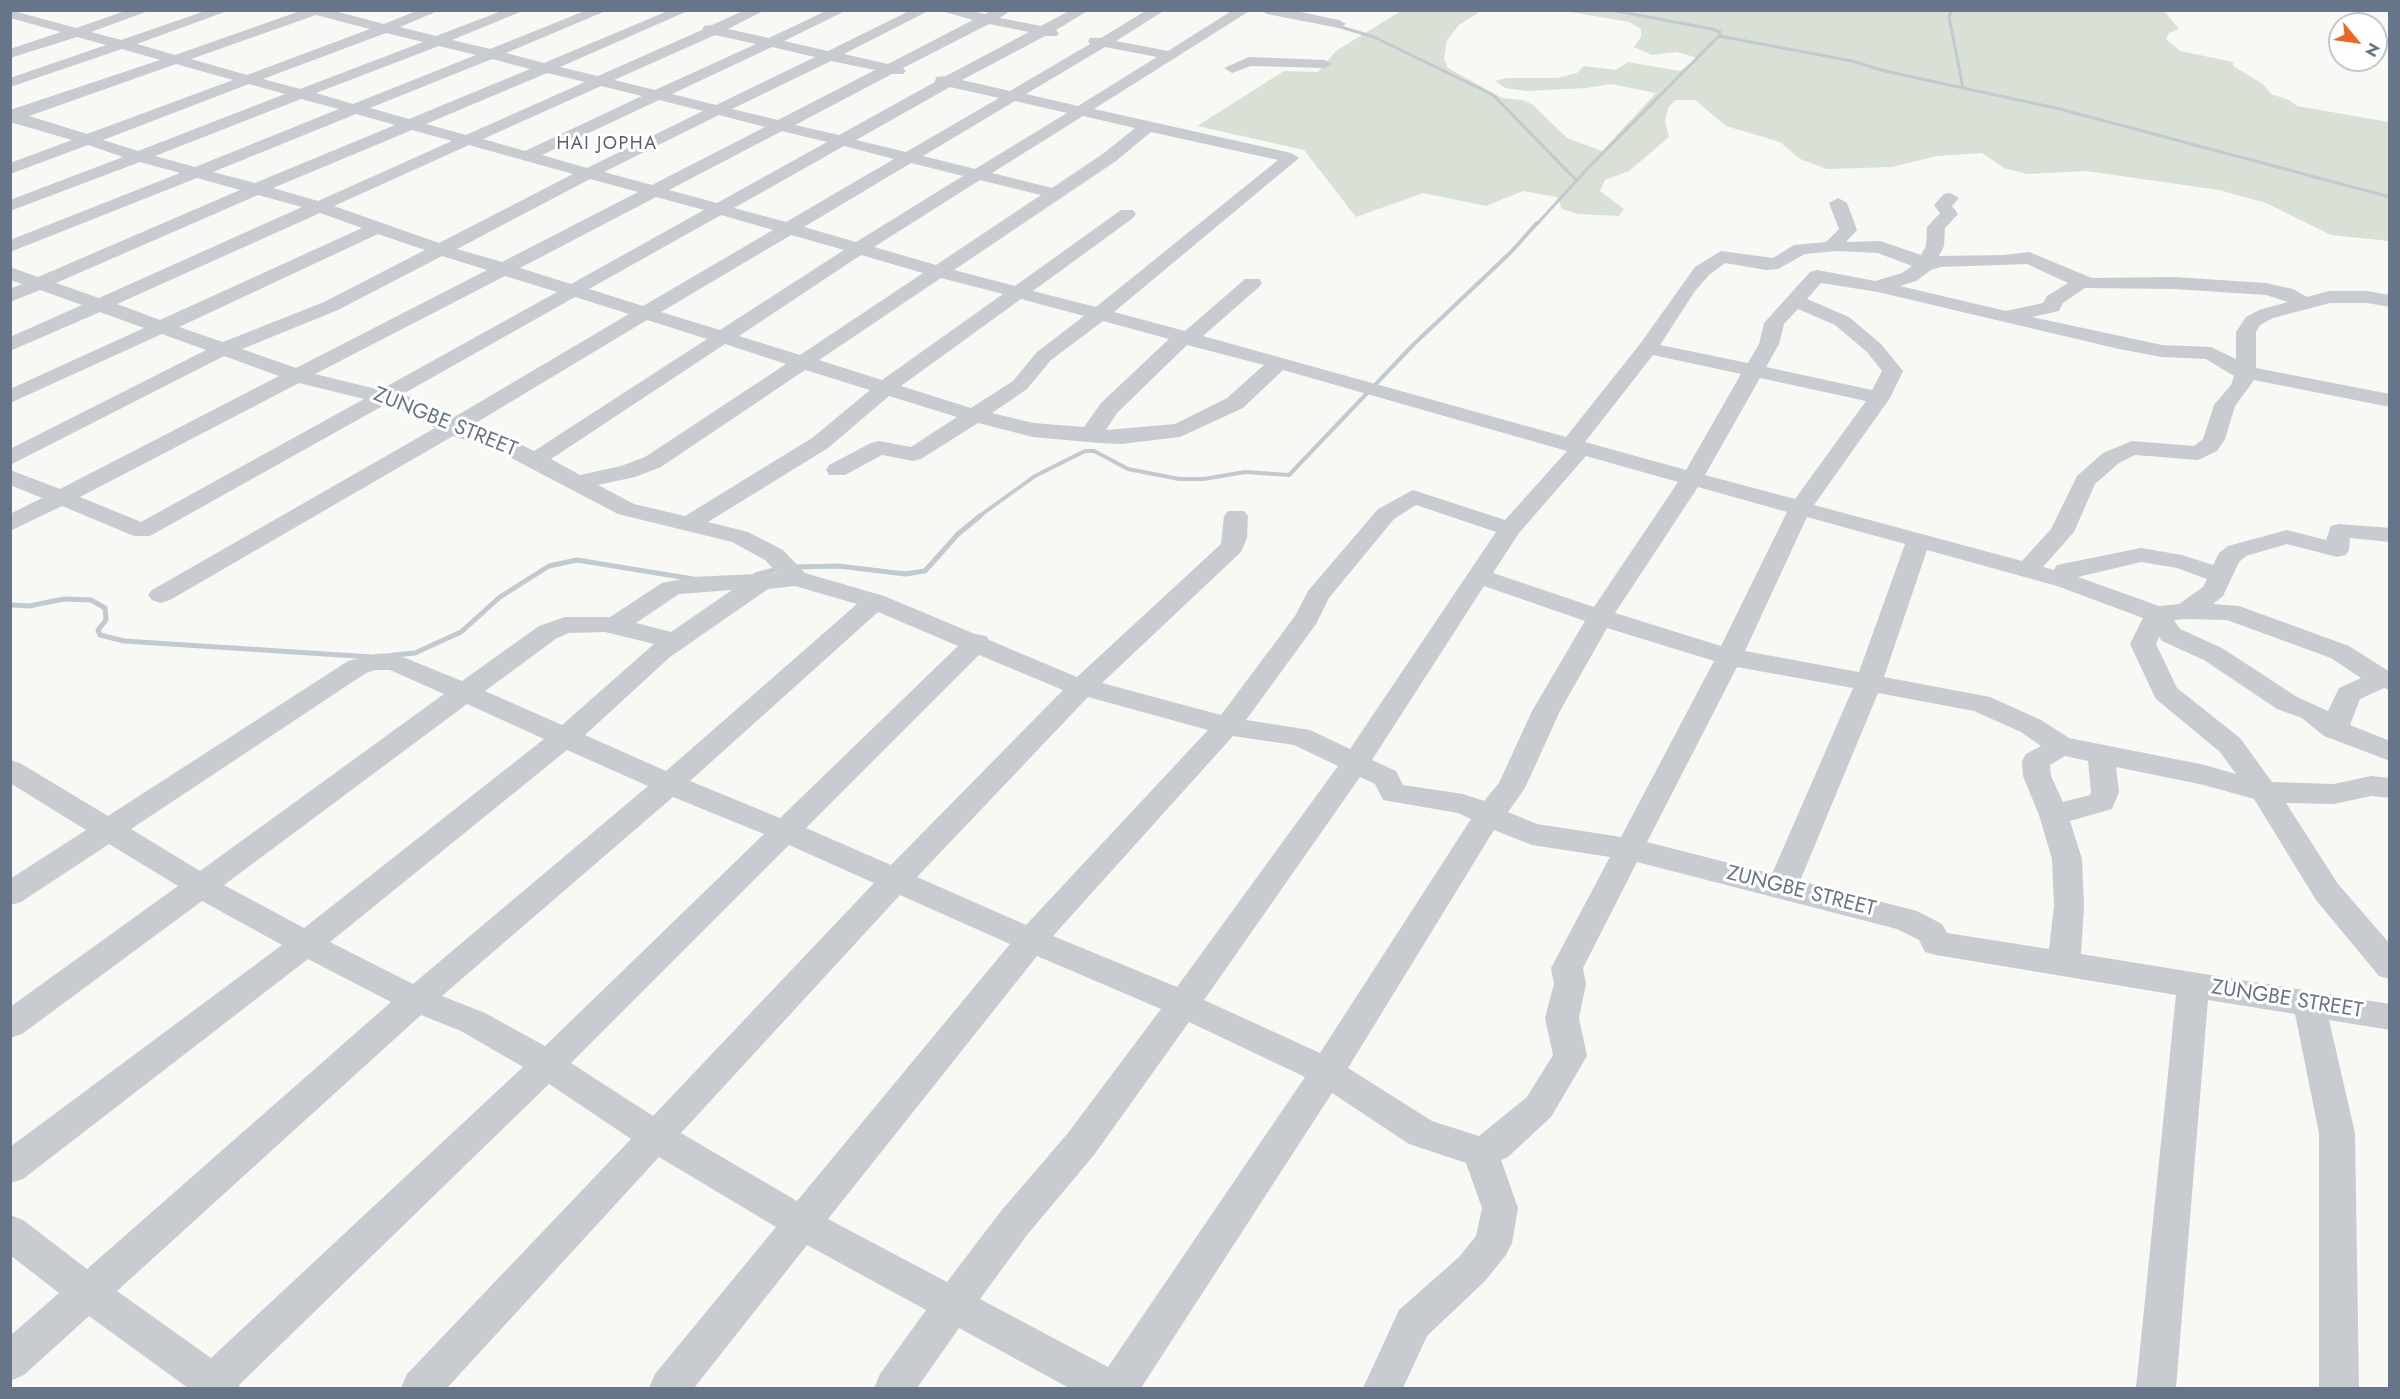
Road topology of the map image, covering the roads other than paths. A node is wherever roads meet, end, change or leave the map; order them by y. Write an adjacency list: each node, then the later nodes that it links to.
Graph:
1 (62, 10): 22 (street)
2 (144, 10): 28 (street)
3 (223, 10): 35 (street)
4 (433, 10): 26 (street)
5 (518, 10): 32 (street)
6 (601, 10): 37 (street)
7 (683, 10): 21 (street)
8 (758, 10): 27 (street)
9 (840, 10): 33 (street)
10 (923, 10): 39 (street)
11 (945, 10): 23 (street)
12 (1004, 10): 23 (street)
13 (1082, 10): 29 (street)
14 (1158, 10): 34 (street)
15 (1244, 10): 38 (street)
16 (1266, 10): 20 (street)
17 (315, 11): 26 (street); 40 (street)
18 (637, 12): 21 (street)
19 (10, 14): 22 (street)
20 (1311, 14): 24 (street)
21 (664, 18): 27 (street); 43 (street)
22 (33, 20): 25 (street); 28 (street)
23 (986, 20): 29 (street); 44 (street)
24 (1339, 24)
25 (10, 27)
26 (386, 28): 32 (street); 45 (street)
27 (713, 30): 33 (street); 46 (street)
28 (77, 32): 35 (street); 36 (street)
29 (1044, 32): 30 (street); 47 (street)
30 (1064, 36)
31 (1084, 39): 34 (street)
32 (441, 41): 37 (street); 49 (street)
33 (769, 43): 39 (street); 50 (street)
34 (1104, 43): 38 (street); 51 (street)
35 (125, 45): 40 (street); 48 (street)
36 (10, 54)
37 (492, 54): 43 (street); 52 (street)
38 (1168, 55): 53 (street)
39 (830, 56): 44 (street); 54 (street)
40 (176, 60): 45 (street); 55 (street)
41 (1325, 64): 42 (street)
42 (1232, 68)
43 (544, 69): 46 (street); 56 (street)
44 (891, 69): 47 (street); 58 (street)
45 (249, 80): 49 (street); 60 (street)
46 (597, 82): 50 (street); 59 (street)
47 (947, 82): 51 (street); 61 (street)
48 (10, 84)
49 (302, 94): 52 (street); 62 (street)
50 (658, 95): 54 (street); 63 (street)
51 (1017, 96): 53 (street); 64 (street)
52 (354, 109): 56 (street); 66 (street)
53 (1084, 110): 57 (street); 68 (street)
54 (720, 111): 58 (street); 67 (street)
55 (11, 116): 60 (street)
56 (410, 125): 59 (street); 69 (street)
57 (1149, 125): 71 (street); 102 (street)
58 (782, 126): 61 (street); 70 (street)
59 (466, 140): 63 (street); 75 (street)
60 (89, 141): 62 (street); 65 (street)
61 (843, 141): 64 (street); 76 (street)
62 (138, 156): 66 (street); 74 (street)
63 (525, 157): 67 (street)
64 (910, 158): 68 (street); 79 (street)
65 (10, 169)
66 (195, 173): 69 (street); 81 (street)
67 (589, 173): 70 (street); 83 (street)
68 (980, 176): 71 (street); 82 (street)
69 (254, 190): 75 (street); 92 (street)
70 (656, 191): 76 (street); 86 (street)
71 (1052, 193): 87 (street)
72 (1950, 198): 85 (street)
73 (1838, 203): 80 (street)
74 (10, 206)
75 (317, 206): 78 (street); 100 (street)
76 (719, 211): 79 (street); 94 (street)
77 (1127, 214): 95 (street)
78 (376, 228): 83 (street); 104 (street)
79 (791, 229): 82 (street); 101 (street)
80 (1833, 245): 84 (street); 85 (street)
81 (10, 247)
82 (859, 248): 87 (street); 105 (street)
83 (439, 249): 86 (street); 109 (street)
84 (1766, 264): 89 (street); 108 (street)
85 (1928, 265): 90 (street); 93 (street)
86 (503, 269): 94 (street); 114 (street)
87 (937, 272): 95 (street); 110 (street)
88 (10, 273): 92 (street, ZUNGBE STREET)
89 (1817, 276): 93 (street); 97 (street)
90 (2082, 282): 99 (street); 103 (street)
91 (1252, 283): 106 (street)
92 (39, 284): 96 (street); 100 (street, ZUNGBE STREET)
93 (1876, 286): 103 (street)
94 (577, 291): 101 (street); 116 (street)
95 (1019, 294): 102 (street); 115 (street)
96 (10, 296)
97 (1794, 300): 112 (street); 118 (street)
98 (2390, 301): 99 (street)
99 (2305, 304): 113 (street)
100 (100, 305): 104 (street, ZUNGBE STREET); 107 (street)
101 (648, 313): 105 (street); 121 (street)
102 (1100, 315): 106 (street); 120 (street)
103 (2004, 315): 113 (street)
104 (157, 327): 109 (street, ZUNGBE STREET); 117 (street)
105 (722, 337): 110 (street); 125 (street)
106 (1185, 339): 111 (street); 122 (street)
107 (10, 345)
108 (1648, 348): 112 (street); 123 (street)
109 (221, 350): 114 (street, ZUNGBE STREET); 124 (street)
110 (801, 363): 115 (street); 129 (street)
111 (1276, 364): 122 (street); 123 (street)
112 (1752, 370): 118 (street); 128 (street)
113 (2246, 372): 119 (street); 138 (street)
114 (301, 376): 116 (street, ZUNGBE STREET); 130 (street)
115 (885, 388): 120 (street); 134 (street)
116 (387, 396): 121 (street, ZUNGBE STREET); 130 (street)
117 (10, 397)
118 (1879, 398): 131 (street)
119 (2390, 401)
120 (973, 415): 122 (street); 126 (street)
121 (451, 428): 125 (street, ZUNGBE STREET); 144 (street)
122 (1096, 434)
123 (1576, 446): 128 (street); 135 (street)
124 (10, 458)
125 (534, 460): 129 (street, ZUNGBE STREET)
126 (837, 470)
127 (10, 477): 130 (street)
128 (1693, 477): 131 (street); 148 (street)
129 (578, 482): 134 (street, ZUNGBE STREET)
130 (63, 499): 133 (street)
131 (1799, 510): 137 (street); 152 (street)
132 (1236, 516): 155 (street)
133 (10, 524)
134 (687, 525): 139 (street, ZUNGBE STREET)
135 (1509, 529): 141 (street); 157 (street)
136 (2390, 535): 140 (street)
137 (1918, 541): 138 (street); 154 (street)
138 (2026, 572): 142 (street)
139 (794, 576): 143 (street); 145 (street, ZUNGBE STREET)
140 (2222, 576): 142 (street); 146 (street)
141 (1481, 577): 148 (street); 163 (street)
142 (2066, 581): 147 (street)
143 (761, 582): 149 (street); 150 (street)
144 (161, 595)
145 (875, 601): 151 (street, ZUNGBE STREET); 165 (street)
146 (2186, 611): 147 (street); 153 (street)
147 (2157, 614): 158 (street); 167 (street)
148 (1600, 617): 152 (street); 169 (street)
149 (616, 626): 150 (street); 156 (street)
150 (676, 641): 159 (street)
151 (977, 642): 155 (street, ZUNGBE STREET); 171 (street)
152 (1729, 657): 154 (street); 172 (street)
153 (2385, 680): 158 (street)
154 (1868, 684): 160 (street); 174 (street)
155 (1082, 687): 157 (street, ZUNGBE STREET); 173 (street)
156 (464, 692): 159 (street); 170 (street); 175 (street)
157 (1227, 726): 163 (street, ZUNGBE STREET); 177 (street)
158 (2334, 729): 161 (street)
159 (565, 737): 165 (street); 178 (street)
160 (2061, 746): 162 (street); 168 (street)
161 (2390, 752)
162 (2101, 754): 167 (street); 168 (street)
163 (1355, 764): 169 (street, ZUNGBE STREET); 184 (street)
164 (15, 778): 170 (street)
165 (669, 784): 171 (street); 182 (street)
166 (2390, 788): 167 (street)
167 (2264, 792): 180 (street)
168 (2054, 815): 179 (street)
169 (1488, 816): 172 (street, ZUNGBE STREET); 188 (street)
170 (107, 830): 175 (street); 176 (street)
171 (785, 831): 173 (street); 187 (street)
172 (1630, 849): 179 (street, ZUNGBE STREET); 190 (street)
173 (896, 879): 177 (street); 189 (street)
174 (1784, 882)
175 (201, 886): 178 (street); 186 (street)
176 (10, 894)
177 (1031, 940): 184 (street); 192 (street)
178 (306, 944): 182 (street); 191 (street)
179 (2064, 964): 181 (street, ZUNGBE STREET)
180 (2390, 967)
181 (2193, 985): 183 (street, ZUNGBE STREET); 204 (street)
182 (416, 1000): 187 (street); 194 (street)
183 (2309, 1004): 185 (street, ZUNGBE STREET); 205 (street)
184 (1182, 1006): 188 (street); 195 (street)
185 (2390, 1017)
186 (10, 1025)
187 (546, 1066): 189 (street); 197 (street)
188 (1327, 1072): 190 (street); 202 (street)
189 (655, 1136): 192 (street); 198 (street)
190 (1480, 1152): 203 (street)
191 (10, 1168)
192 (803, 1224): 195 (street); 199 (street)
193 (10, 1232): 194 (street)
194 (89, 1294): 196 (street); 197 (street)
195 (954, 1303): 200 (street); 201 (street)
196 (10, 1362)
197 (214, 1387)
198 (421, 1389)
199 (669, 1389)
200 (894, 1389)
201 (1107, 1389)
202 (1118, 1389)
203 (1383, 1389)
204 (2156, 1389)
205 (2339, 1389)

